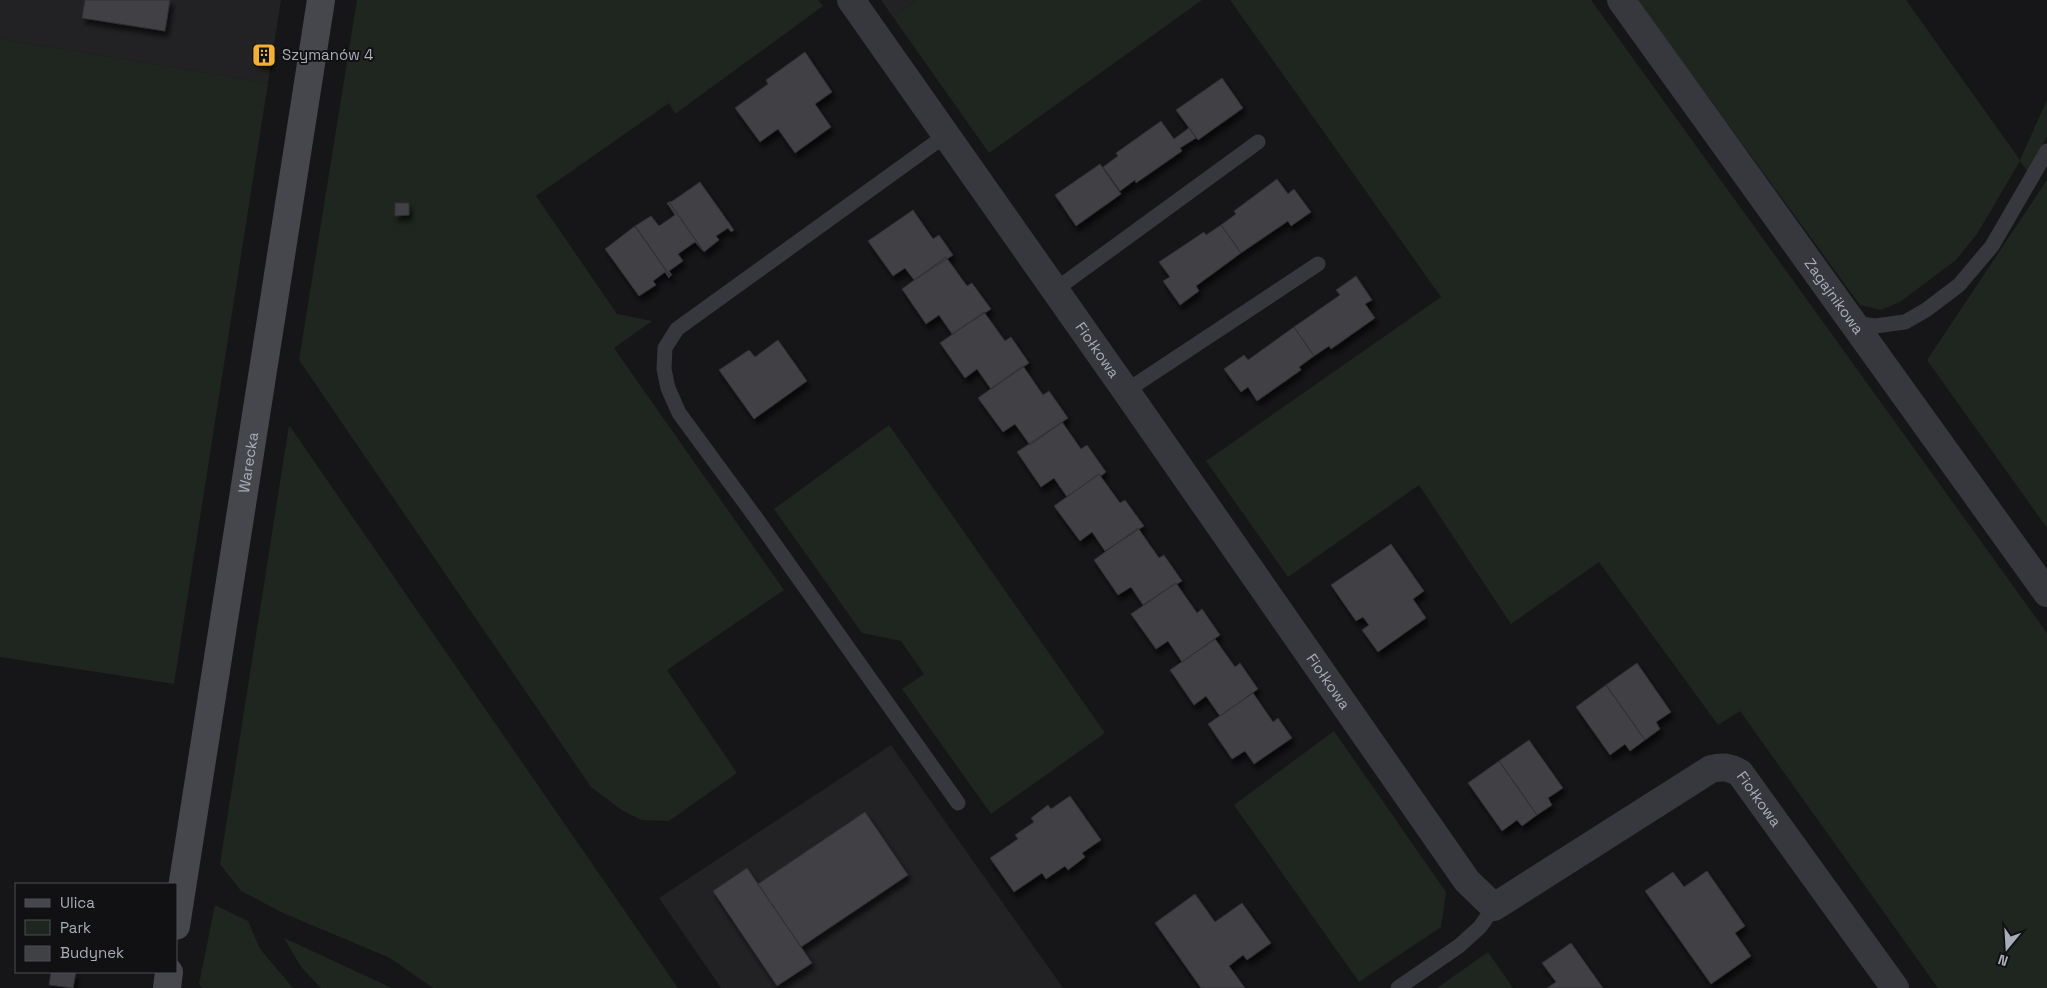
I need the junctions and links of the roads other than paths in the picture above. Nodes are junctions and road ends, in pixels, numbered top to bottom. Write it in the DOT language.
graph roads {
  1 [pos="321,0"];
  2 [pos="851,0"];
  3 [pos="1620,0"];
  4 [pos="946,135"];
  5 [pos="1258,142"];
  6 [pos="2047,151"];
  7 [pos="1318,264"];
  8 [pos="1055,290"];
  9 [pos="1854,323"];
  10 [pos="1126,391"];
  11 [pos="2047,594"];
  12 [pos="958,803"];
  13 [pos="1494,907"];
  14 [pos="178,913"];
  15 [pos="169,973"];
  16 [pos="167,988"];
  17 [pos="1398,988"];
  18 [pos="1895,988"];
  1 -- 14 [label="street, Warecka"];
  2 -- 4 [label="street, Fiołkowa"];
  3 -- 9 [label="street, Zagajnikowa"];
  4 -- 8 [label="street, Fiołkowa"];
  4 -- 12 [label="lane"];
  5 -- 8 [label="lane"];
  6 -- 9 [label="lane"];
  7 -- 10 [label="lane"];
  8 -- 10 [label="street, Fiołkowa"];
  9 -- 11 [label="street, Zagajnikowa"];
  10 -- 13 [label="street, Fiołkowa"];
  13 -- 17 [label="lane"];
  13 -- 18 [label="street, Fiołkowa"];
  15 -- 16 [label="street"];
}
